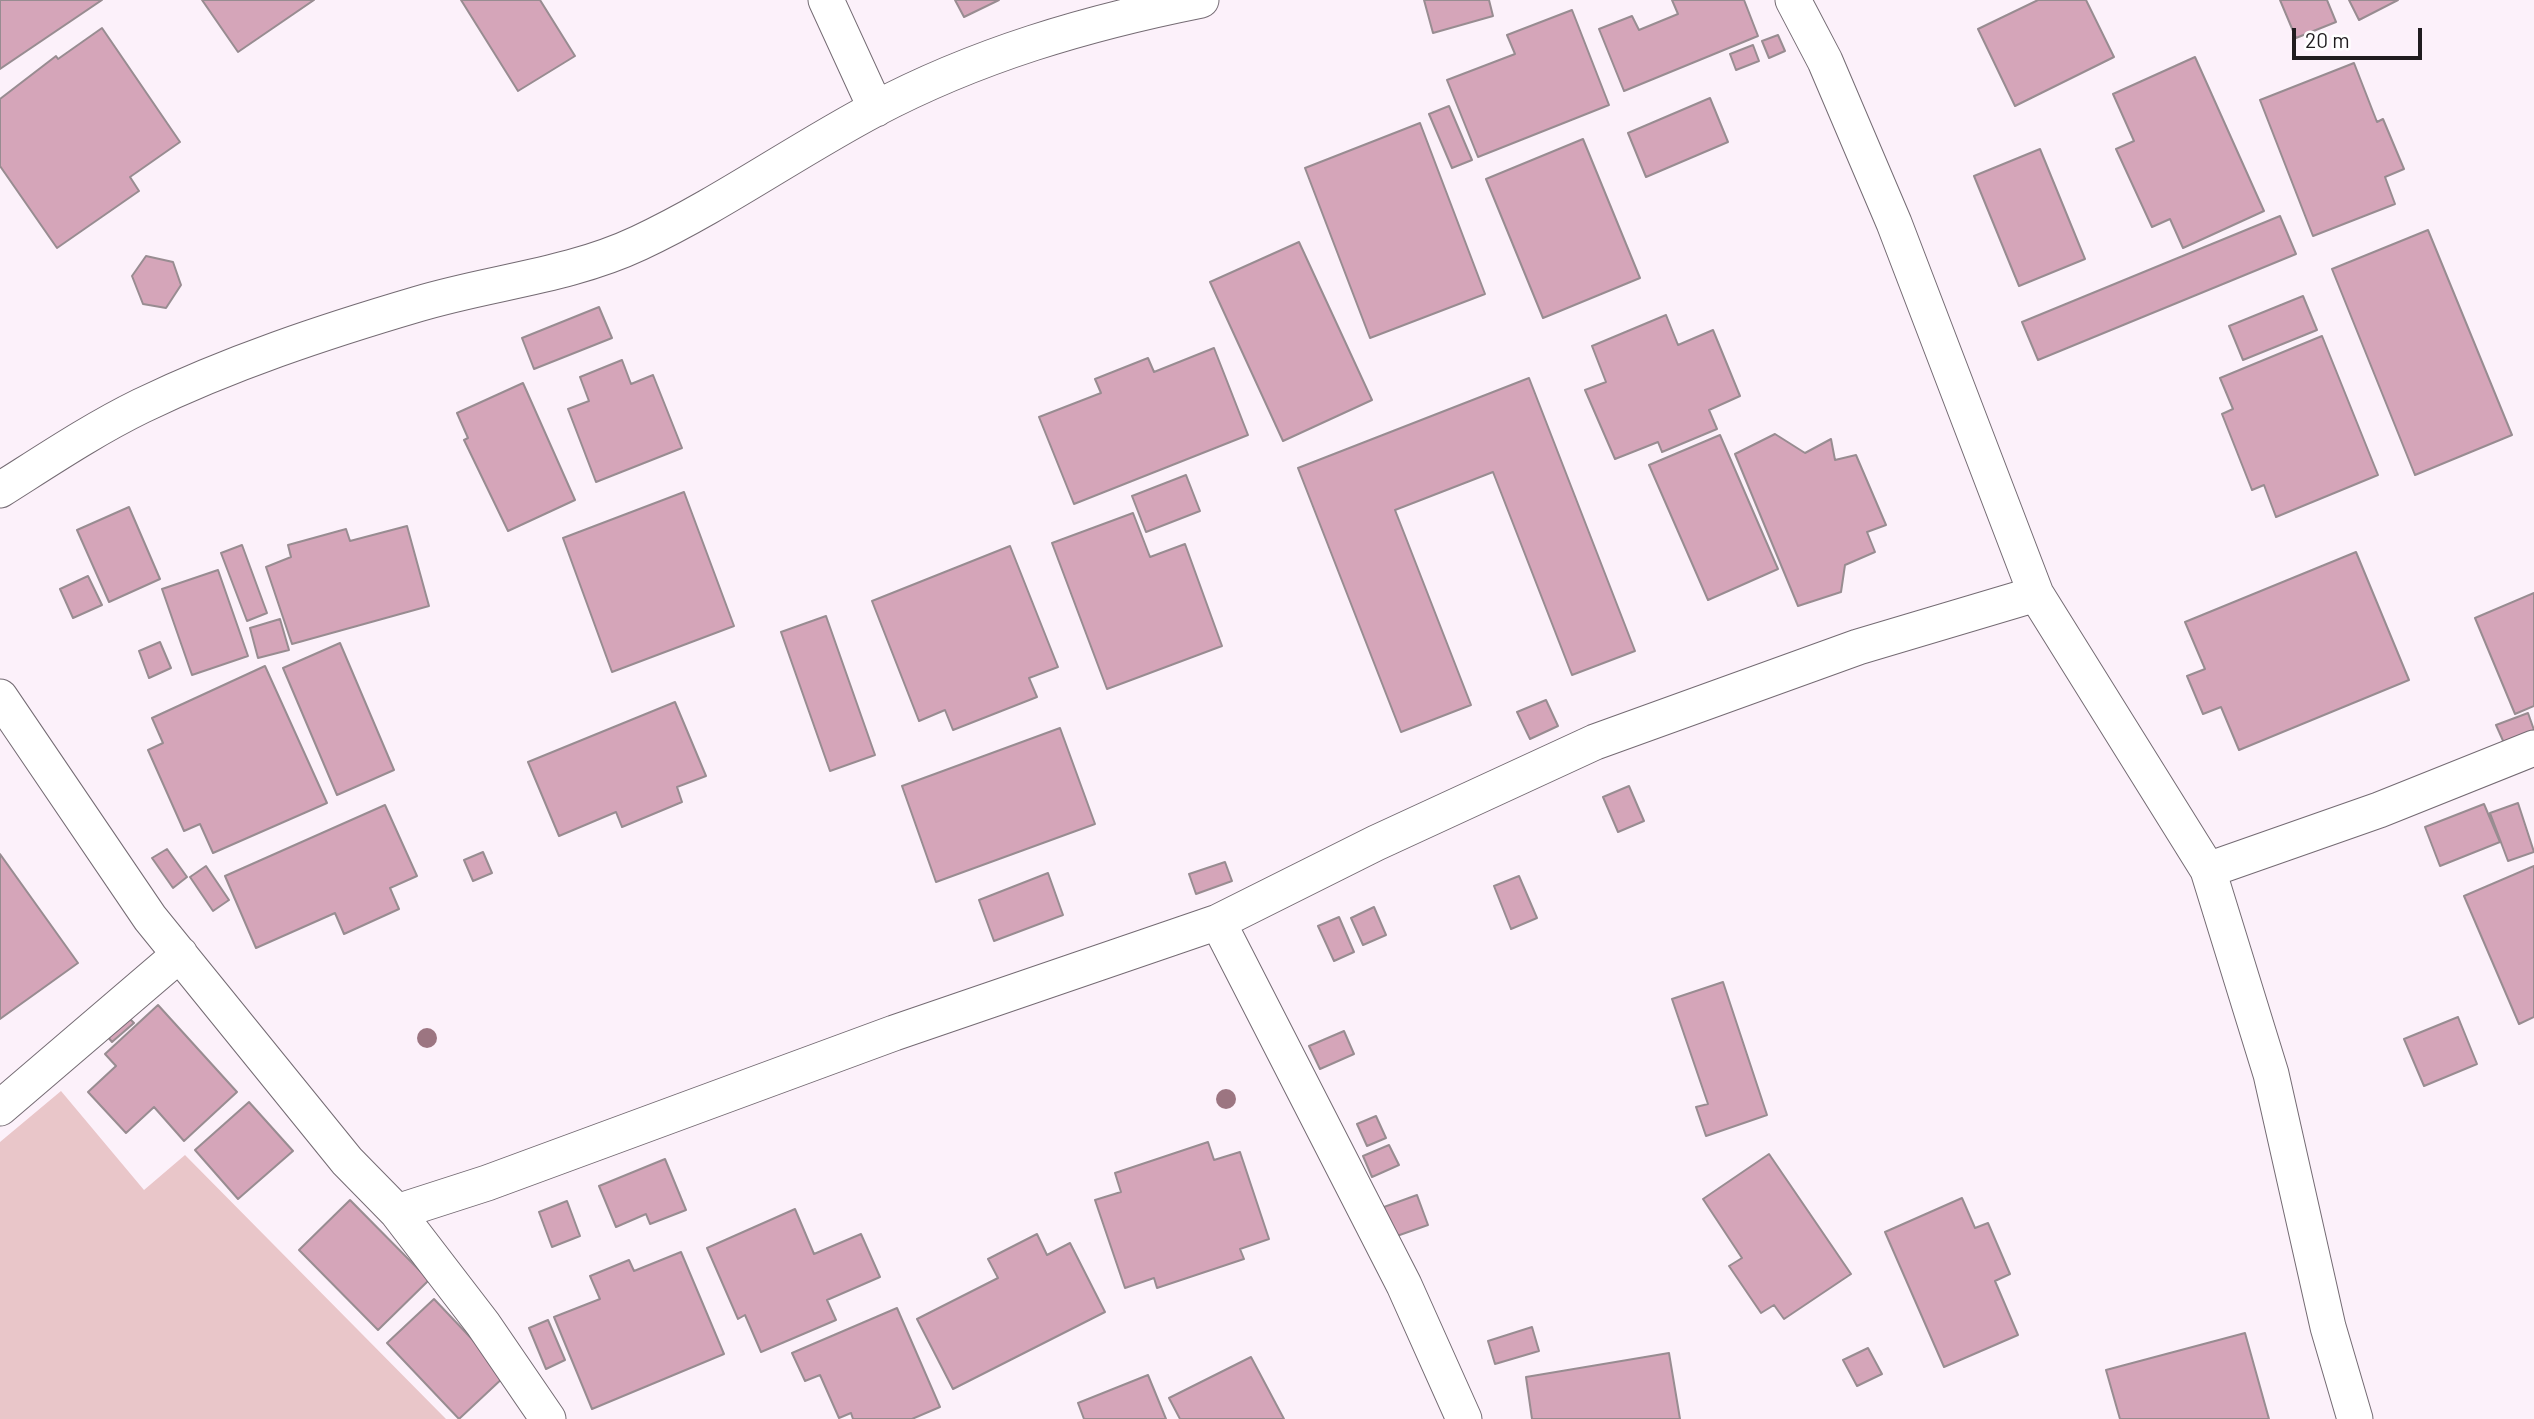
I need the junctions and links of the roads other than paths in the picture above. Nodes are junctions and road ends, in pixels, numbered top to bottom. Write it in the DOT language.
graph roads {
  1 [pos="826,0"];
  2 [pos="1201,0"];
  3 [pos="1793,0"];
  4 [pos="876,109"];
  5 [pos="0,490"];
  6 [pos="2036,594"];
  7 [pos="0,697"];
  8 [pos="2534,748"];
  9 [pos="2208,870"];
  10 [pos="1218,922"];
  11 [pos="180,954"];
  12 [pos="0,1108"];
  13 [pos="397,1212"];
  14 [pos="548,1419"];
  15 [pos="1464,1419"];
  16 [pos="2355,1419"];
  1 -- 4 [label="street"];
  2 -- 4 [label="street"];
  3 -- 6 [label="street"];
  4 -- 5 [label="street"];
  6 -- 9 [label="street"];
  6 -- 10 [label="street"];
  7 -- 11 [label="street"];
  8 -- 9 [label="street"];
  9 -- 16 [label="street"];
  10 -- 13 [label="street"];
  10 -- 15 [label="street"];
  11 -- 12 [label="street"];
  11 -- 13 [label="street"];
  13 -- 14 [label="street"];
}
